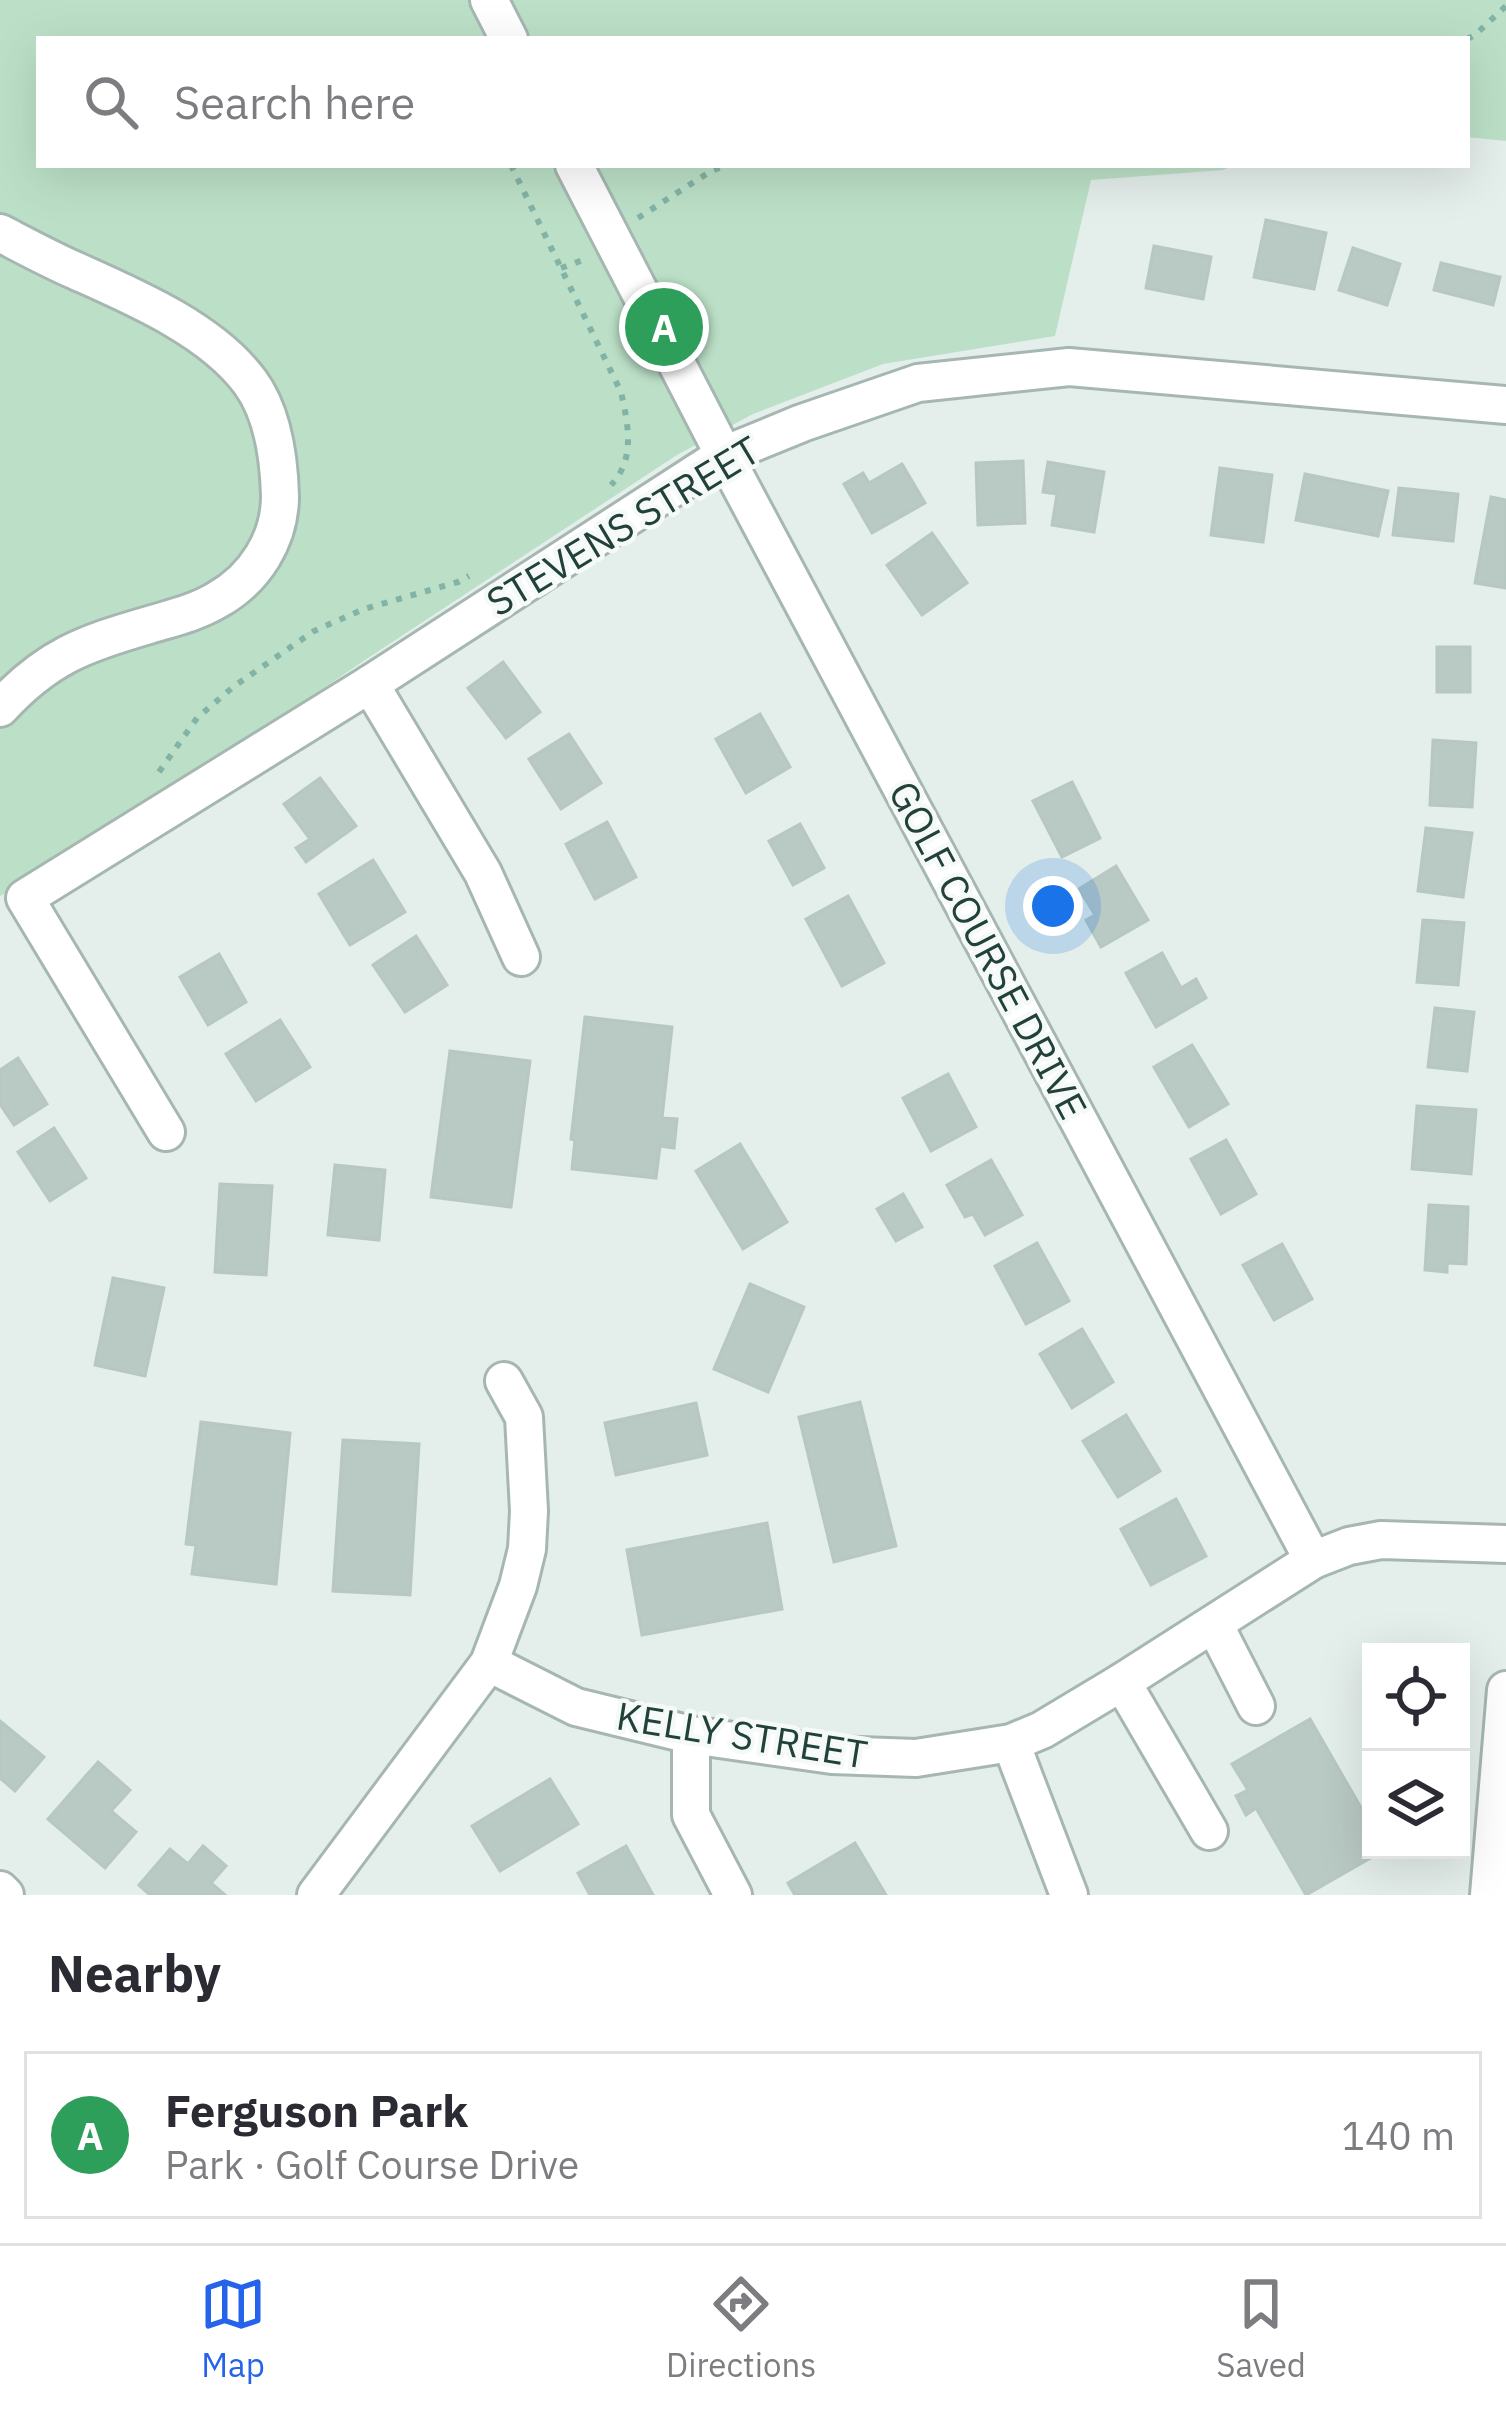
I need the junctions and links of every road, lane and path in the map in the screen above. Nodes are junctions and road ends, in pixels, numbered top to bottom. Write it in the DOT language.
graph roads {
  1 [pos="489,0"];
  2 [pos="1506,6"];
  3 [pos="507,36"];
  4 [pos="1470,38"];
  5 [pos="512,168"];
  6 [pos="576,168"];
  7 [pos="719,168"];
  8 [pos="0,233"];
  9 [pos="612,239"];
  10 [pos="561,268"];
  11 [pos="1506,405"];
  12 [pos="724,455"];
  13 [pos="603,493"];
  14 [pos="476,571"];
  15 [pos="370,684"];
  16 [pos="0,708"];
  17 [pos="156,775"];
  18 [pos="521,957"];
  19 [pos="166,1132"];
  20 [pos="504,1381"];
  21 [pos="1506,1544"];
  22 [pos="1313,1559"];
  23 [pos="1214,1624"];
  24 [pos="489,1663"];
  25 [pos="1122,1682"];
  26 [pos="1506,1690"];
  27 [pos="1256,1706"];
  28 [pos="691,1735"];
  29 [pos="1011,1743"];
  30 [pos="1503,1748"];
  31 [pos="1209,1831"];
  32 [pos="316,1895"];
  33 [pos="733,1895"];
  34 [pos="1069,1895"];
  35 [pos="1489,1895"];
  1 -- 3 [label="street"];
  2 -- 4 [label="path"];
  5 -- 10 [label="path"];
  6 -- 9 [label="street, GOLF COURSE DRIVE"];
  7 -- 9 [label="path"];
  8 -- 16 [label="street"];
  9 -- 10 [label="path"];
  9 -- 12 [label="street, GOLF COURSE DRIVE"];
  10 -- 13 [label="path"];
  11 -- 12 [label="street, STEVENS STREET"];
  12 -- 15 [label="street, STEVENS STREET"];
  12 -- 22 [label="street, GOLF COURSE DRIVE"];
  14 -- 17 [label="path"];
  15 -- 18 [label="street"];
  15 -- 19 [label="street, STEVENS STREET"];
  20 -- 24 [label="street"];
  21 -- 22 [label="street"];
  22 -- 23 [label="street, KELLY STREET"];
  23 -- 25 [label="street, KELLY STREET"];
  23 -- 27 [label="street"];
  24 -- 28 [label="street, KELLY STREET"];
  24 -- 32 [label="street"];
  25 -- 29 [label="street, KELLY STREET"];
  25 -- 31 [label="street"];
  26 -- 30 [label="street"];
  28 -- 29 [label="street, KELLY STREET"];
  28 -- 33 [label="street"];
  29 -- 34 [label="street"];
  30 -- 35 [label="street"];
}
